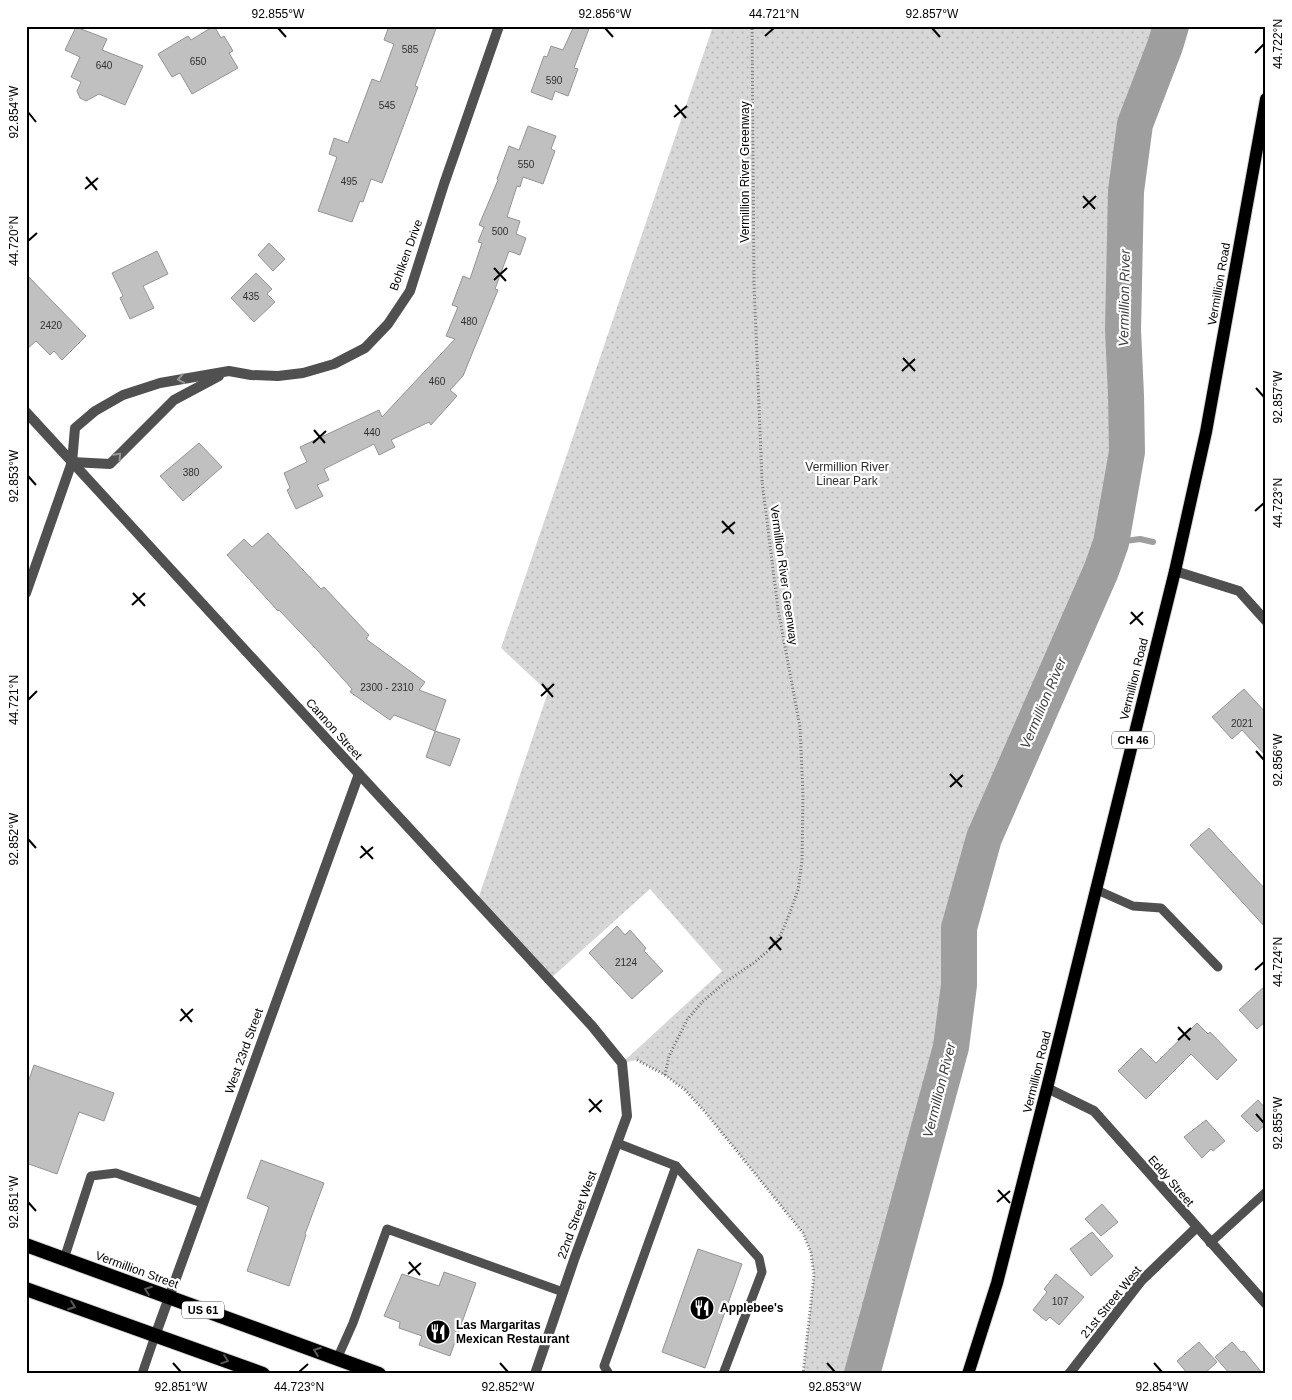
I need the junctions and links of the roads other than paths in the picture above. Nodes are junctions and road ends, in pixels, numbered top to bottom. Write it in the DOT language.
graph roads {
  1 [pos="499,26"];
  2 [pos="1266,100"];
  3 [pos="228,371"];
  4 [pos="26,412"];
  5 [pos="72,462"];
  6 [pos="1175,571"];
  7 [pos="26,593"];
  8 [pos="1266,621"];
  9 [pos="359,774"];
  10 [pos="1096,890"];
  11 [pos="1218,968"];
  12 [pos="622,1063"];
  13 [pos="1047,1088"];
  14 [pos="617,1143"];
  15 [pos="676,1166"];
  16 [pos="1266,1192"];
  17 [pos="202,1203"];
  18 [pos="1196,1228"];
  19 [pos="1210,1243"];
  20 [pos="26,1245"];
  21 [pos="64,1259"];
  22 [pos="26,1289"];
  23 [pos="563,1292"];
  24 [pos="168,1297"];
  25 [pos="1266,1304"];
  26 [pos="155,1336"];
  27 [pos="337,1358"];
  28 [pos="257,1373"];
  29 [pos="142,1374"];
  30 [pos="379,1374"];
  31 [pos="535,1374"];
  32 [pos="609,1374"];
  33 [pos="723,1374"];
  34 [pos="968,1374"];
  35 [pos="1069,1374"];
  1 -- 3 [label="street, Bohlken Drive"];
  2 -- 6 [label="main road, Vermillion Road / CH 46"];
  5 -- 3 [label="street, one-way"];
  3 -- 5 [label="street, Bohlken Drive, one-way"];
  4 -- 5 [label="street, Cannon Street"];
  5 -- 7 [label="street, Bohlken Drive"];
  5 -- 9 [label="street, Cannon Street"];
  6 -- 8 [label="street"];
  6 -- 10 [label="main road, Vermillion Road / CH 46"];
  9 -- 12 [label="street, Cannon Street"];
  9 -- 17 [label="street, West 23rd Street"];
  10 -- 11 [label="lane"];
  10 -- 13 [label="main road, Vermillion Road / CH 46"];
  12 -- 14 [label="street, 22nd Street West"];
  13 -- 18 [label="street, Eddy Street"];
  13 -- 34 [label="main road, Vermillion Road / CH 46"];
  14 -- 15 [label="lane"];
  14 -- 23 [label="street, 22nd Street West"];
  15 -- 32 [label="lane"];
  15 -- 33 [label="lane"];
  16 -- 19 [label="lane"];
  17 -- 21 [label="lane"];
  17 -- 24 [label="street, West 23rd Street"];
  18 -- 19 [label="street, Eddy Street"];
  18 -- 35 [label="street, 21st Street West"];
  19 -- 25 [label="street, Eddy Street"];
  20 -- 21 [label="highway, Vermillion Street / US 61"];
  24 -- 21 [label="highway, Vermillion Street / US 61, one-way"];
  22 -- 26 [label="highway, one-way"];
  23 -- 27 [label="lane"];
  23 -- 31 [label="street, 22nd Street West"];
  24 -- 26 [label="street, West 23rd Street"];
  27 -- 24 [label="highway, Vermillion Street / US 61, one-way"];
  26 -- 28 [label="highway, one-way"];
  26 -- 29 [label="lane"];
  27 -- 30 [label="highway, Vermillion Street / US 61"];
}
